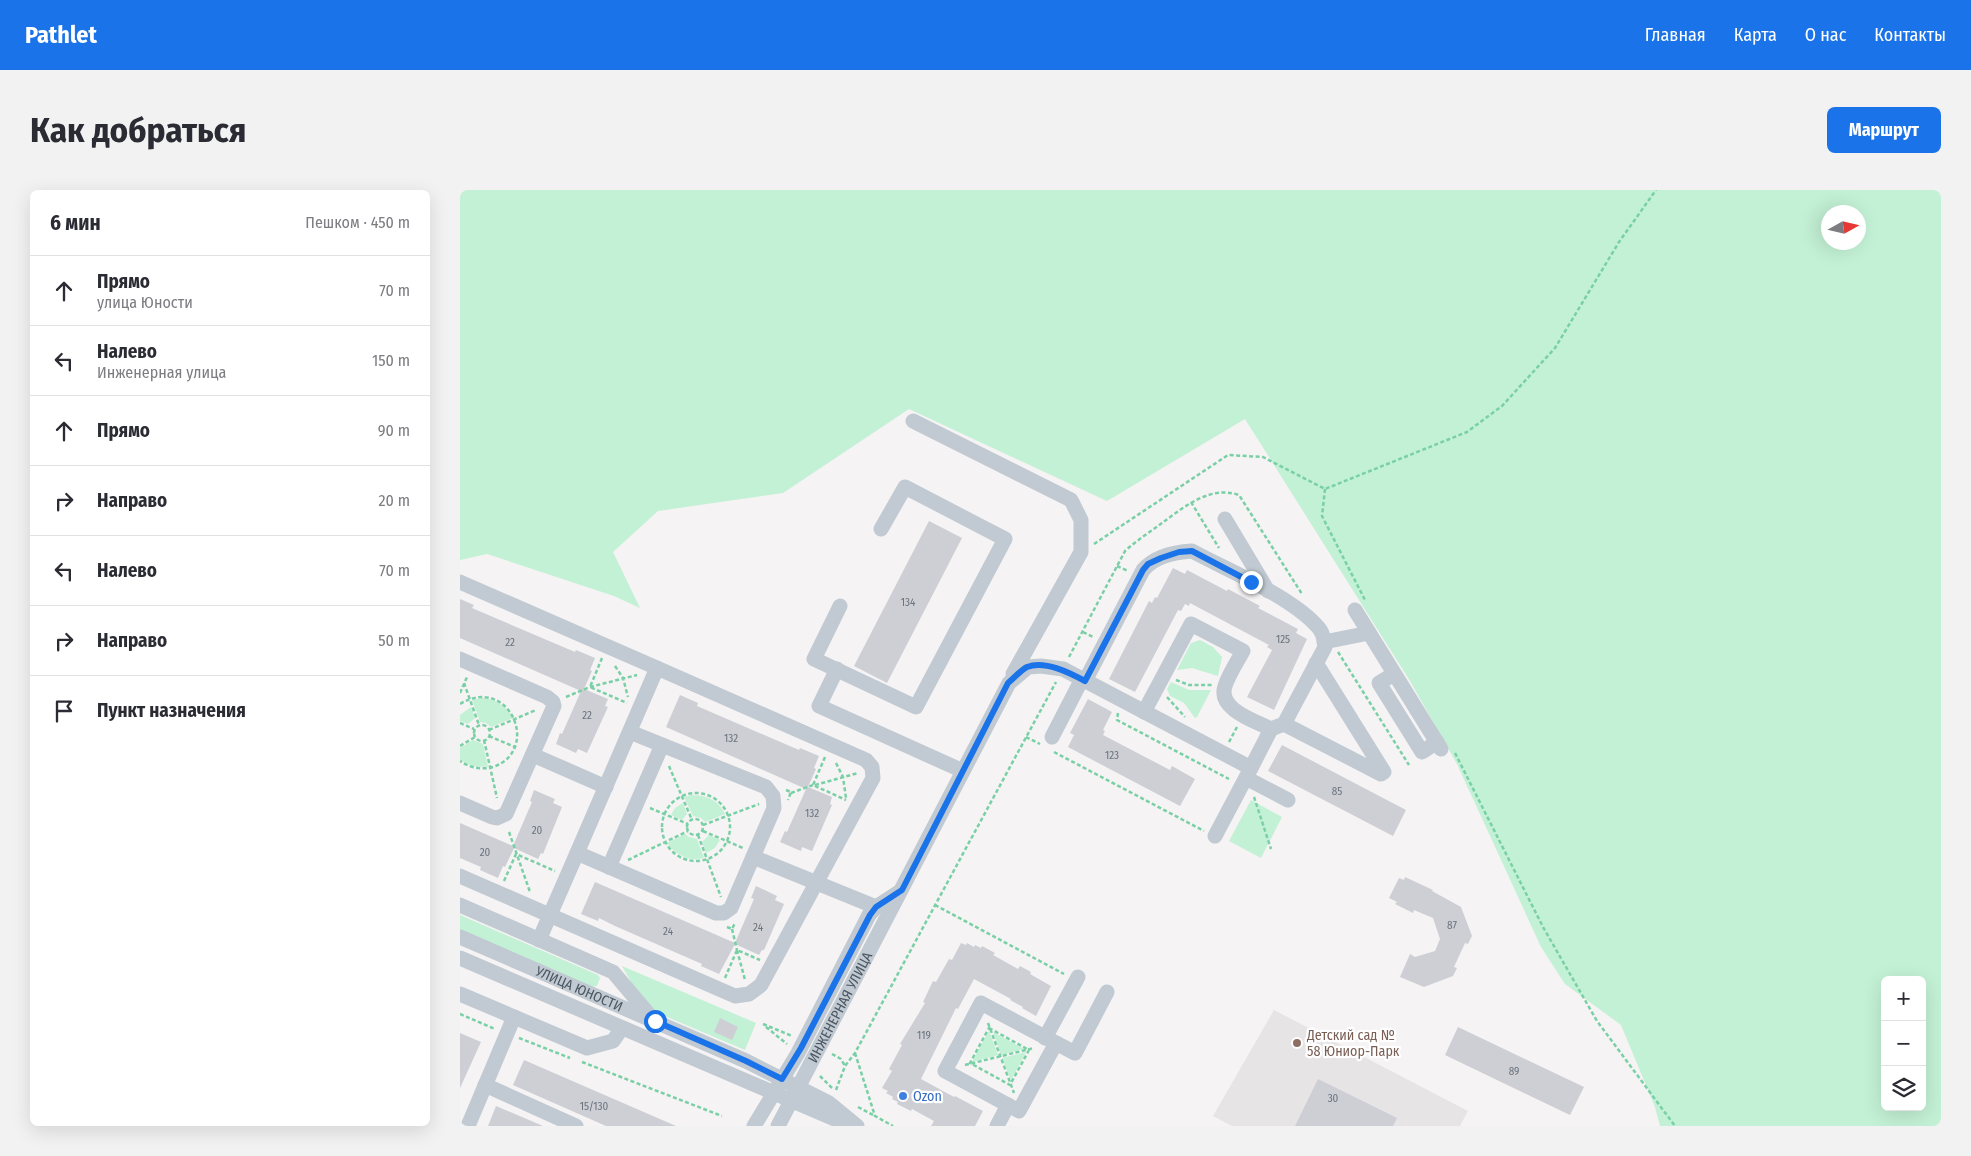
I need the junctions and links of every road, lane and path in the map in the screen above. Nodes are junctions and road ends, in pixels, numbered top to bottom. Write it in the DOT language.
graph roads {
  1 [pos="1656,190"];
  2 [pos="913,421"];
  3 [pos="1325,489"];
  4 [pos="1191,502"];
  5 [pos="1225,519"];
  6 [pos="881,529"];
  7 [pos="1220,550"];
  8 [pos="1081,552"];
  9 [pos="460,582"];
  10 [pos="1268,591"];
  11 [pos="840,606"];
  12 [pos="1362,609"];
  13 [pos="1369,633"];
  14 [pos="1324,642"];
  15 [pos="608,658"];
  16 [pos="612,661"];
  17 [pos="461,662"];
  18 [pos="1316,663"];
  19 [pos="657,668"];
  20 [pos="837,669"];
  21 [pos="1063,669"];
  22 [pos="1165,673"];
  23 [pos="638,674"];
  24 [pos="623,678"];
  25 [pos="1084,680"];
  26 [pos="464,683"];
  27 [pos="1008,683"];
  28 [pos="1215,684"];
  29 [pos="590,687"];
  30 [pos="561,698"];
  31 [pos="470,699"];
  32 [pos="460,704"];
  33 [pos="1144,712"];
  34 [pos="1243,715"];
  35 [pos="514,719"];
  36 [pos="1117,720"];
  37 [pos="460,723"];
  38 [pos="479,725"];
  39 [pos="1278,727"];
  40 [pos="474,730"];
  41 [pos="488,730"];
  42 [pos="630,732"];
  43 [pos="475,736"];
  44 [pos="489,736"];
  45 [pos="1026,737"];
  46 [pos="484,740"];
  47 [pos="1049,744"];
  48 [pos="460,746"];
  49 [pos="662,746"];
  50 [pos="1443,746"];
  51 [pos="514,747"];
  52 [pos="827,752"];
  53 [pos="1223,754"];
  54 [pos="534,755"];
  55 [pos="834,759"];
  56 [pos="460,761"];
  57 [pos="490,767"];
  58 [pos="873,768"];
  59 [pos="963,771"];
  60 [pos="843,777"];
  61 [pos="1247,778"];
  62 [pos="813,785"];
  63 [pos="606,787"];
  64 [pos="682,796"];
  65 [pos="496,797"];
  66 [pos="774,799"];
  67 [pos="846,800"];
  68 [pos="1288,800"];
  69 [pos="852,802"];
  70 [pos="460,803"];
  71 [pos="728,816"];
  72 [pos="692,820"];
  73 [pos="703,825"];
  74 [pos="506,831"];
  75 [pos="688,831"];
  76 [pos="703,831"];
  77 [pos="698,835"];
  78 [pos="1215,836"];
  79 [pos="727,841"];
  80 [pos="665,842"];
  81 [pos="1271,849"];
  82 [pos="577,852"];
  83 [pos="516,854"];
  84 [pos="754,855"];
  85 [pos="707,860"];
  86 [pos="610,867"];
  87 [pos="559,873"];
  88 [pos="460,876"];
  89 [pos="817,882"];
  90 [pos="502,887"];
  91 [pos="902,890"];
  92 [pos="533,901"];
  93 [pos="460,905"];
  94 [pos="876,907"];
  95 [pos="726,912"];
  96 [pos="550,915"];
  97 [pos="460,937"];
  98 [pos="539,940"];
  99 [pos="737,950"];
  100 [pos="460,958"];
  101 [pos="766,962"];
  102 [pos="1078,977"];
  103 [pos="723,984"];
  104 [pos="1107,992"];
  105 [pos="460,994"];
  106 [pos="742,996"];
  107 [pos="980,1004"];
  108 [pos="460,1014"];
  109 [pos="514,1018"];
  110 [pos="655,1021"];
  111 [pos="763,1024"];
  112 [pos="622,1028"];
  113 [pos="990,1029"];
  114 [pos="508,1034"];
  115 [pos="1052,1041"];
  116 [pos="1028,1049"];
  117 [pos="785,1050"];
  118 [pos="855,1053"];
  119 [pos="1000,1056"];
  120 [pos="970,1064"];
  121 [pos="945,1070"];
  122 [pos="782,1079"];
  123 [pos="1011,1084"];
  124 [pos="485,1086"];
  125 [pos="774,1093"];
  126 [pos="795,1094"];
  127 [pos="832,1105"];
  128 [pos="1014,1107"];
  129 [pos="722,1116"];
  130 [pos="468,1126"];
  131 [pos="576,1126"];
  132 [pos="754,1126"];
  133 [pos="778,1126"];
  134 [pos="850,1126"];
  135 [pos="857,1126"];
  136 [pos="893,1126"];
  137 [pos="997,1126"];
  138 [pos="1675,1126"];
  1 -- 3 [label="path"];
  2 -- 8 [label="street"];
  3 -- 8 [label="path"];
  3 -- 12 [label="path"];
  4 -- 7 [label="path"];
  5 -- 10 [label="street"];
  6 -- 20 [label="street"];
  8 -- 27 [label="street, ИНЖЕНЕРНАЯ УЛИЦА"];
  9 -- 19 [label="street"];
  10 -- 14 [label="street"];
  10 -- 25 [label="street"];
  11 -- 20 [label="street"];
  12 -- 13 [label="street"];
  13 -- 14 [label="street"];
  13 -- 50 [label="street"];
  14 -- 18 [label="street"];
  15 -- 29 [label="path"];
  16 -- 24 [label="path"];
  17 -- 30 [label="street"];
  18 -- 39 [label="street"];
  18 -- 39 [label="street"];
  19 -- 42 [label="street"];
  19 -- 58 [label="street"];
  20 -- 59 [label="street"];
  21 -- 25 [label="street"];
  21 -- 27 [label="street"];
  21 -- 45 [label="path"];
  22 -- 28 [label="path"];
  22 -- 33 [label="street"];
  22 -- 34 [label="street"];
  23 -- 24 [label="path"];
  24 -- 29 [label="path"];
  24 -- 29 [label="path"];
  25 -- 33 [label="street"];
  25 -- 47 [label="street"];
  26 -- 31 [label="path"];
  27 -- 59 [label="street, ИНЖЕНЕРНАЯ УЛИЦА"];
  29 -- 30 [label="path"];
  30 -- 35 [label="path"];
  30 -- 54 [label="street"];
  31 -- 32 [label="path"];
  31 -- 35 [label="path"];
  31 -- 38 [label="path"];
  33 -- 53 [label="street"];
  34 -- 39 [label="street"];
  34 -- 53 [label="path"];
  35 -- 41 [label="path"];
  35 -- 51 [label="path"];
  36 -- 61 [label="path"];
  37 -- 40 [label="path"];
  38 -- 40 [label="path"];
  38 -- 41 [label="path"];
  39 -- 61 [label="street"];
  40 -- 43 [label="path"];
  41 -- 44 [label="path"];
  42 -- 49 [label="street"];
  42 -- 63 [label="street"];
  43 -- 46 [label="path"];
  43 -- 48 [label="path"];
  44 -- 46 [label="path"];
  44 -- 51 [label="path"];
  45 -- 47 [label="path"];
  45 -- 118 [label="path"];
  46 -- 57 [label="path"];
  47 -- 78 [label="path"];
  49 -- 64 [label="path"];
  49 -- 66 [label="street"];
  49 -- 86 [label="street"];
  50 -- 138 [label="path"];
  51 -- 54 [label="path"];
  51 -- 57 [label="path"];
  52 -- 62 [label="path"];
  53 -- 61 [label="street"];
  54 -- 63 [label="street"];
  54 -- 70 [label="street"];
  55 -- 60 [label="path"];
  56 -- 57 [label="path"];
  57 -- 65 [label="path"];
  58 -- 60 [label="path"];
  58 -- 89 [label="street"];
  59 -- 91 [label="street, ИНЖЕНЕРНАЯ УЛИЦА"];
  60 -- 62 [label="path"];
  60 -- 67 [label="path"];
  61 -- 68 [label="street"];
  61 -- 78 [label="street"];
  61 -- 81 [label="path"];
  62 -- 66 [label="path"];
  62 -- 67 [label="path"];
  63 -- 82 [label="street"];
  64 -- 71 [label="path"];
  64 -- 72 [label="path"];
  64 -- 80 [label="path"];
  66 -- 71 [label="path"];
  66 -- 84 [label="street"];
  67 -- 69 [label="path"];
  71 -- 73 [label="path"];
  71 -- 79 [label="path"];
  72 -- 73 [label="path"];
  72 -- 75 [label="path"];
  73 -- 76 [label="path"];
  74 -- 83 [label="path"];
  75 -- 77 [label="path"];
  75 -- 80 [label="path"];
  76 -- 77 [label="path"];
  76 -- 79 [label="path"];
  77 -- 85 [label="path"];
  79 -- 84 [label="path"];
  79 -- 85 [label="path"];
  80 -- 85 [label="path"];
  80 -- 86 [label="path"];
  82 -- 86 [label="street"];
  82 -- 96 [label="street"];
  83 -- 87 [label="path"];
  83 -- 90 [label="path"];
  83 -- 92 [label="path"];
  84 -- 89 [label="street"];
  84 -- 95 [label="street"];
  85 -- 95 [label="path"];
  86 -- 95 [label="street"];
  88 -- 96 [label="street"];
  89 -- 94 [label="street"];
  89 -- 106 [label="street"];
  91 -- 94 [label="street, ИНЖЕНЕРНАЯ УЛИЦА"];
  91 -- 126 [label="street, ИНЖЕНЕРНАЯ УЛИЦА"];
  93 -- 98 [label="street"];
  94 -- 122 [label="street, ИНЖЕНЕРНАЯ УЛИЦА"];
  95 -- 99 [label="path"];
  96 -- 98 [label="street"];
  96 -- 106 [label="street"];
  97 -- 110 [label="street, УЛИЦА ЮНОСТИ"];
  98 -- 110 [label="street"];
  99 -- 101 [label="path"];
  99 -- 103 [label="path"];
  99 -- 106 [label="path"];
  100 -- 112 [label="street, УЛИЦА ЮНОСТИ"];
  102 -- 115 [label="street"];
  104 -- 115 [label="street"];
  105 -- 109 [label="street"];
  107 -- 113 [label="path"];
  107 -- 115 [label="street"];
  107 -- 121 [label="street"];
  108 -- 114 [label="path"];
  109 -- 112 [label="street"];
  109 -- 114 [label="street"];
  110 -- 122 [label="street, УЛИЦА ЮНОСТИ"];
  111 -- 117 [label="path"];
  112 -- 125 [label="street, УЛИЦА ЮНОСТИ"];
  113 -- 116 [label="path"];
  113 -- 119 [label="path"];
  113 -- 120 [label="path"];
  114 -- 124 [label="street"];
  114 -- 129 [label="path"];
  115 -- 116 [label="path"];
  115 -- 128 [label="street"];
  116 -- 119 [label="path"];
  116 -- 123 [label="path"];
  118 -- 127 [label="path"];
  118 -- 136 [label="path"];
  119 -- 120 [label="path"];
  119 -- 123 [label="path"];
  120 -- 121 [label="path"];
  120 -- 123 [label="path"];
  121 -- 128 [label="street"];
  122 -- 125 [label="street, ИНЖЕНЕРНАЯ УЛИЦА"];
  122 -- 126 [label="street, УЛИЦА ЮНОСТИ"];
  123 -- 128 [label="path"];
  124 -- 130 [label="street"];
  124 -- 131 [label="street"];
  125 -- 126 [label="street, УЛИЦА ЮНОСТИ"];
  125 -- 132 [label="street, ИНЖЕНЕРНАЯ УЛИЦА"];
  126 -- 127 [label="street, УЛИЦА ЮНОСТИ"];
  126 -- 133 [label="street, ИНЖЕНЕРНАЯ УЛИЦА"];
  126 -- 134 [label="street, УЛИЦА ЮНОСТИ"];
  127 -- 135 [label="street, УЛИЦА ЮНОСТИ"];
  128 -- 137 [label="street"];
}
